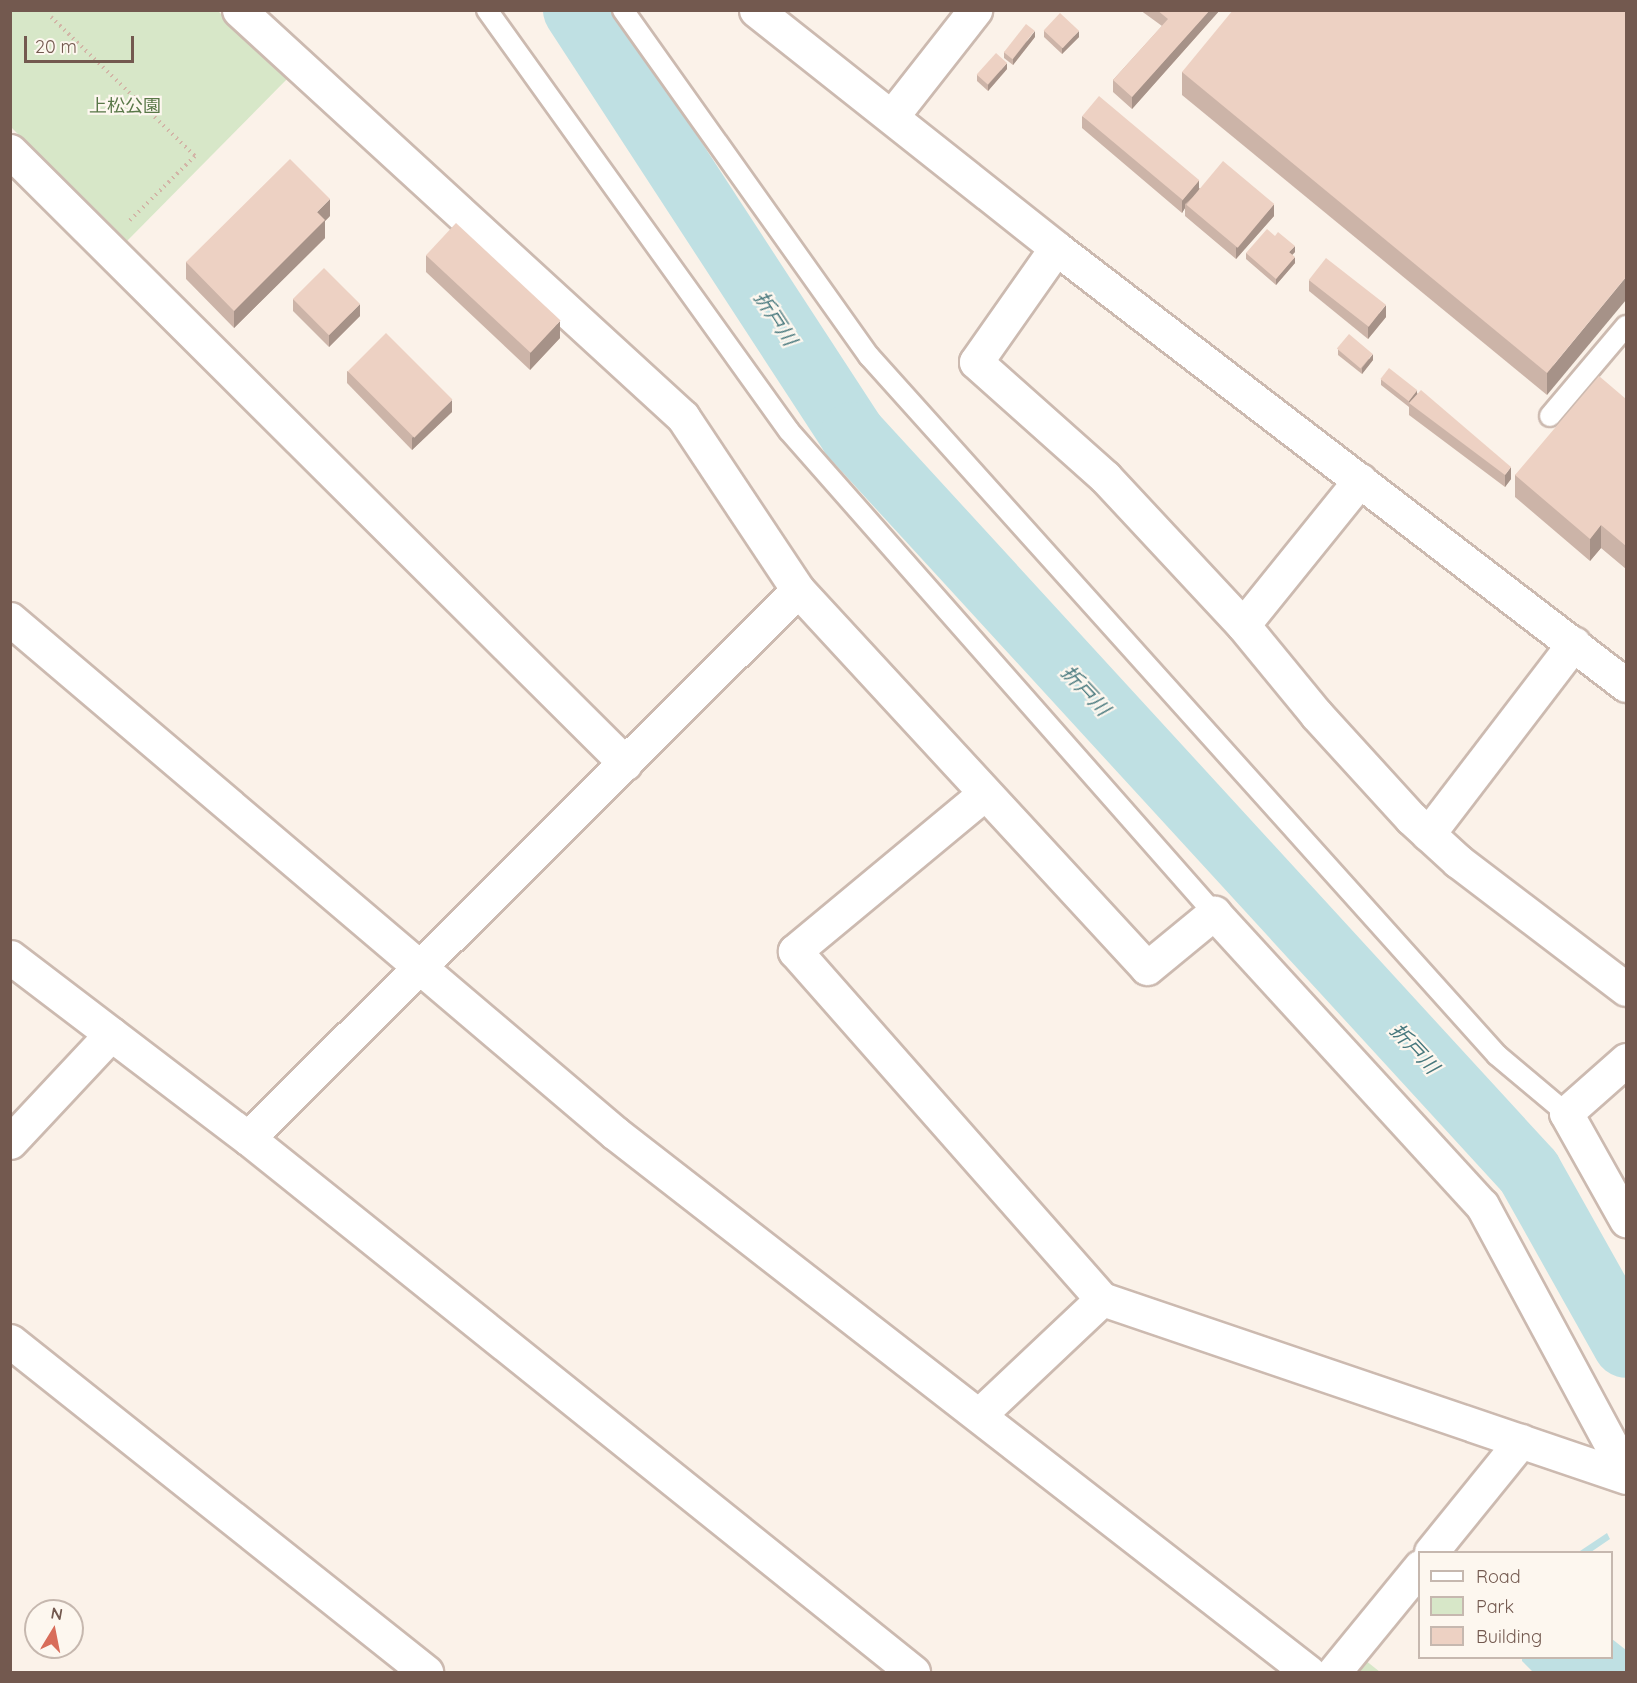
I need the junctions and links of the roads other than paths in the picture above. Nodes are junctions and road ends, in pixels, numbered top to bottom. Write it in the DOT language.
graph roads {
  1 [pos="239,10"];
  2 [pos="487,10"];
  3 [pos="623,10"];
  4 [pos="756,10"];
  5 [pos="975,10"];
  6 [pos="892,116"];
  7 [pos="10,151"];
  8 [pos="1056,248"];
  9 [pos="1626,326"];
  10 [pos="1550,416"];
  11 [pos="1360,480"];
  12 [pos="798,590"];
  13 [pos="10,619"];
  14 [pos="1243,625"];
  15 [pos="1574,643"];
  16 [pos="1626,685"];
  17 [pos="625,763"];
  18 [pos="984,794"];
  19 [pos="1428,834"];
  20 [pos="1214,913"];
  21 [pos="10,957"];
  22 [pos="418,967"];
  23 [pos="1626,988"];
  24 [pos="111,1034"];
  25 [pos="1626,1060"];
  26 [pos="1566,1113"];
  27 [pos="248,1138"];
  28 [pos="10,1142"];
  29 [pos="1626,1220"];
  30 [pos="1102,1299"];
  31 [pos="10,1341"];
  32 [pos="979,1415"];
  33 [pos="1521,1441"];
  34 [pos="1626,1472"];
  35 [pos="1626,1477"];
  36 [pos="1432,1551"];
  37 [pos="1418,1568"];
  38 [pos="426,1672"];
  39 [pos="913,1672"];
  40 [pos="1308,1672"];
  41 [pos="1334,1672"];
  1 -- 12 [label="street"];
  2 -- 20 [label="lane"];
  3 -- 26 [label="lane"];
  4 -- 6 [label="street"];
  5 -- 6 [label="street"];
  6 -- 8 [label="street"];
  7 -- 17 [label="street"];
  8 -- 11 [label="street"];
  8 -- 14 [label="street"];
  9 -- 10 [label="lane"];
  11 -- 14 [label="street"];
  11 -- 15 [label="street"];
  12 -- 17 [label="street"];
  12 -- 18 [label="street"];
  13 -- 22 [label="street"];
  14 -- 19 [label="street"];
  15 -- 16 [label="street"];
  15 -- 19 [label="street"];
  17 -- 22 [label="street"];
  18 -- 20 [label="street"];
  18 -- 30 [label="street"];
  19 -- 23 [label="street"];
  20 -- 34 [label="street"];
  21 -- 24 [label="street"];
  22 -- 27 [label="street"];
  22 -- 32 [label="street"];
  24 -- 27 [label="street"];
  24 -- 28 [label="street"];
  25 -- 26 [label="street"];
  26 -- 29 [label="street"];
  27 -- 39 [label="street"];
  30 -- 32 [label="street"];
  30 -- 33 [label="street"];
  31 -- 38 [label="street"];
  32 -- 40 [label="street"];
  33 -- 35 [label="street"];
  33 -- 36 [label="street"];
  37 -- 41 [label="street"];
}
